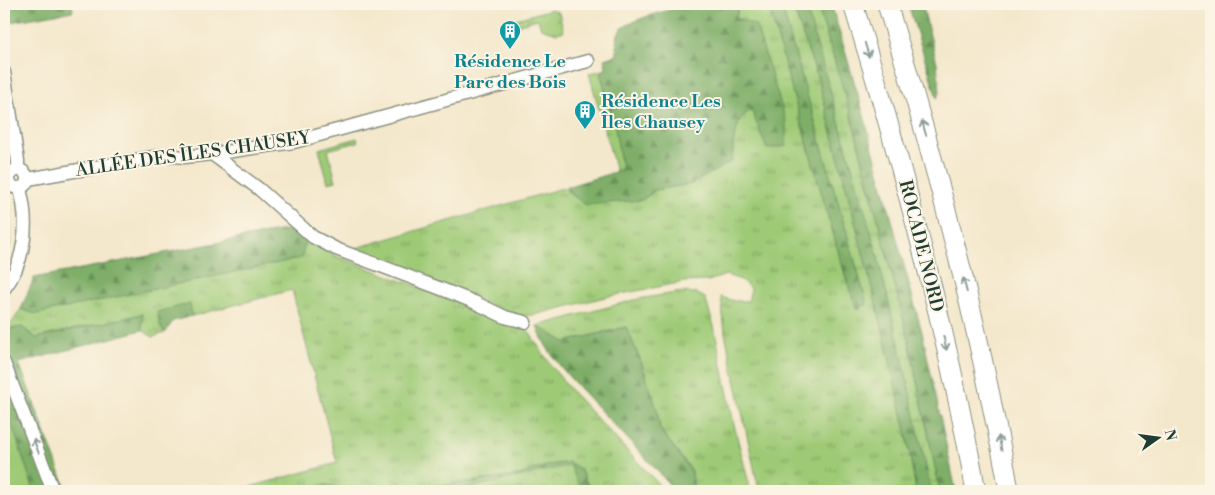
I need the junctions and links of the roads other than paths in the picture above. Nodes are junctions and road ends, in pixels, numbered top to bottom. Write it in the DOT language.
graph roads {
  1 [pos="853,4"];
  2 [pos="887,4"];
  3 [pos="588,61"];
  4 [pos="4,72"];
  5 [pos="212,154"];
  6 [pos="22,179"];
  7 [pos="4,289"];
  8 [pos="525,322"];
  9 [pos="4,363"];
  10 [pos="53,491"];
  11 [pos="976,491"];
  12 [pos="1010,491"];
  1 -- 11 [label="highway, ROCADE NORD, one-way"];
  12 -- 2 [label="highway, ROCADE NORD, one-way"];
  3 -- 5 [label="street, ALLÉE DES ÎLES CHAUSEY"];
  4 -- 6 [label="street"];
  5 -- 6 [label="street, ALLÉE DES ÎLES CHAUSEY"];
  5 -- 8 [label="street"];
  6 -- 7 [label="street"];
  10 -- 9 [label="street, one-way"];
}
